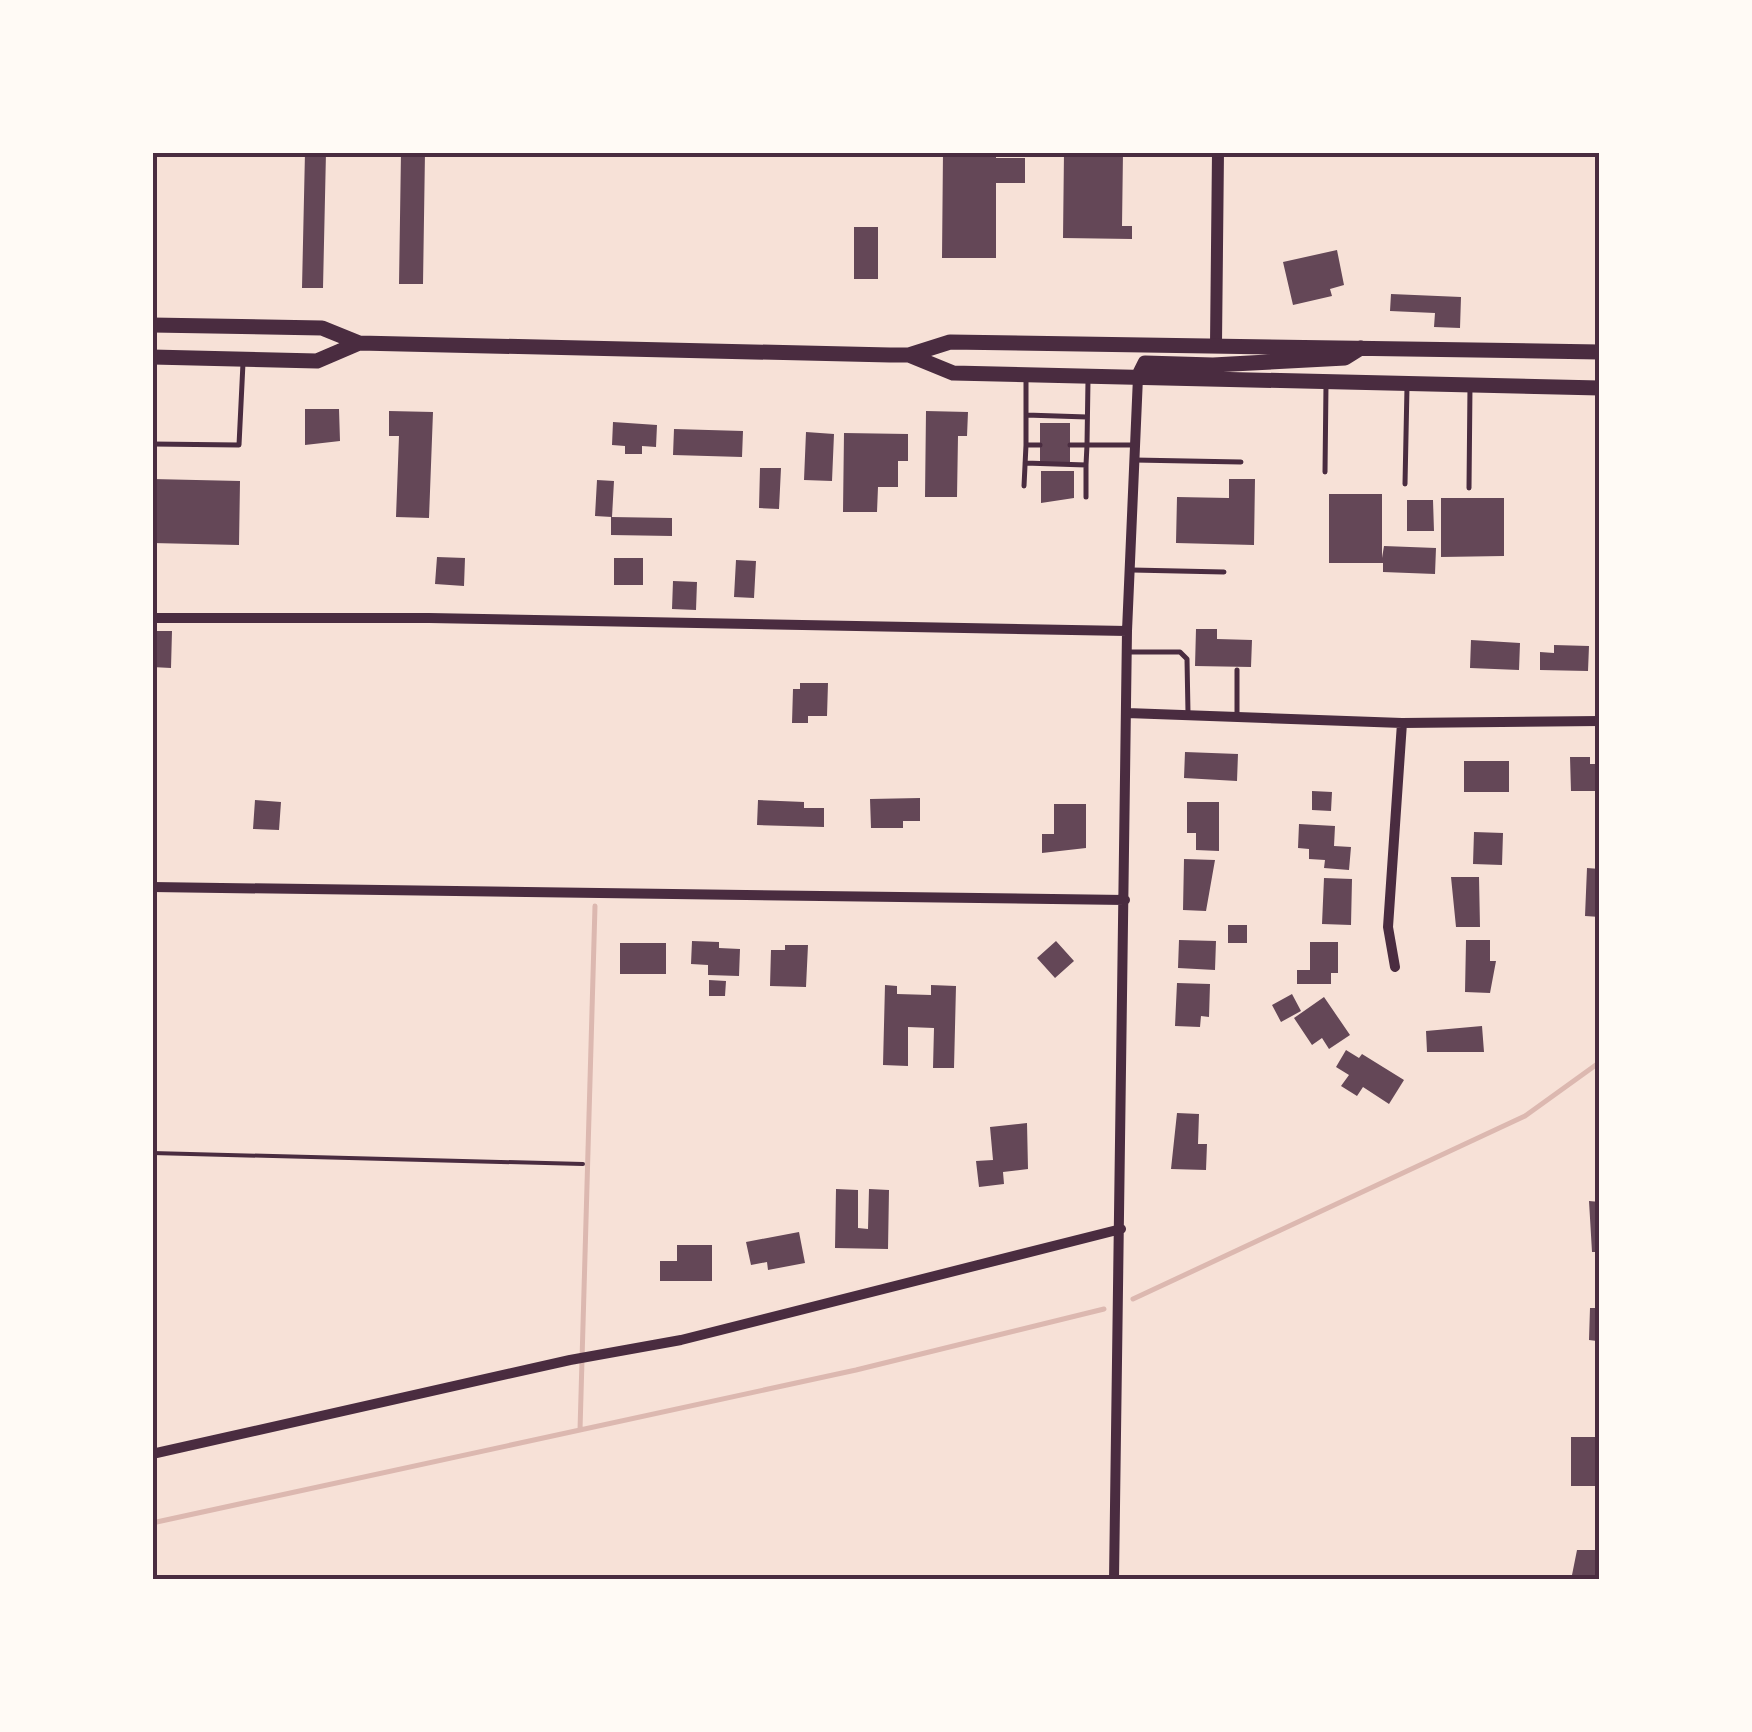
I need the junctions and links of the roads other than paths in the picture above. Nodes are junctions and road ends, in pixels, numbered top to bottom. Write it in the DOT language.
graph roads {
  1 [pos="1218,152"];
  2 [pos="152,326"];
  3 [pos="359,343"];
  4 [pos="1216,344"];
  5 [pos="1364,346"];
  6 [pos="1600,352"];
  7 [pos="909,355"];
  8 [pos="152,357"];
  9 [pos="243,360"];
  10 [pos="1026,375"];
  11 [pos="1088,376"];
  12 [pos="1138,377"];
  13 [pos="1326,382"];
  14 [pos="1408,384"];
  15 [pos="1470,385"];
  16 [pos="1600,388"];
  17 [pos="1026,415"];
  18 [pos="1088,417"];
  19 [pos="152,444"];
  20 [pos="1026,445"];
  21 [pos="1040,445"];
  22 [pos="1070,445"];
  23 [pos="1087,445"];
  24 [pos="1134,445"];
  25 [pos="1133,460"];
  26 [pos="1241,462"];
  27 [pos="1025,463"];
  28 [pos="1086,465"];
  29 [pos="1325,472"];
  30 [pos="1405,484"];
  31 [pos="1024,486"];
  32 [pos="1469,488"];
  33 [pos="1086,498"];
  34 [pos="1130,570"];
  35 [pos="1224,572"];
  36 [pos="152,618"];
  37 [pos="1127,631"];
  38 [pos="1127,652"];
  39 [pos="1238,670"];
  40 [pos="1127,713"];
  41 [pos="1188,716"];
  42 [pos="1237,717"];
  43 [pos="1600,721"];
  44 [pos="1402,723"];
  45 [pos="152,887"];
  46 [pos="1125,900"];
  47 [pos="1395,968"];
  48 [pos="1120,1228"];
  49 [pos="152,1454"];
  50 [pos="1114,1580"];
  1 -- 4 [label="street"];
  2 -- 3 [label="main road"];
  3 -- 7 [label="main road"];
  3 -- 9 [label="main road"];
  4 -- 5 [label="main road"];
  4 -- 7 [label="main road"];
  5 -- 6 [label="main road"];
  5 -- 12 [label="main road"];
  7 -- 10 [label="main road"];
  8 -- 9 [label="main road"];
  9 -- 19 [label="lane"];
  10 -- 11 [label="main road"];
  10 -- 17 [label="lane"];
  11 -- 12 [label="main road"];
  11 -- 18 [label="lane"];
  12 -- 13 [label="main road"];
  12 -- 24 [label="street"];
  13 -- 14 [label="main road"];
  13 -- 29 [label="lane"];
  14 -- 15 [label="main road"];
  14 -- 30 [label="lane"];
  15 -- 16 [label="main road"];
  15 -- 32 [label="lane"];
  17 -- 18 [label="lane"];
  17 -- 20 [label="lane"];
  18 -- 23 [label="lane"];
  20 -- 21 [label="lane"];
  20 -- 27 [label="lane"];
  22 -- 23 [label="lane"];
  23 -- 24 [label="lane"];
  23 -- 28 [label="lane"];
  24 -- 25 [label="street"];
  25 -- 26 [label="lane"];
  25 -- 34 [label="street"];
  27 -- 28 [label="lane"];
  27 -- 31 [label="lane"];
  28 -- 33 [label="lane"];
  34 -- 35 [label="lane"];
  34 -- 37 [label="street"];
  36 -- 37 [label="street"];
  37 -- 38 [label="street"];
  38 -- 40 [label="street"];
  38 -- 41 [label="lane"];
  39 -- 42 [label="lane"];
  40 -- 41 [label="street"];
  40 -- 46 [label="street"];
  41 -- 42 [label="street"];
  42 -- 44 [label="street"];
  43 -- 44 [label="street"];
  44 -- 47 [label="street"];
  45 -- 46 [label="street"];
  46 -- 48 [label="street"];
  48 -- 49 [label="street"];
  48 -- 50 [label="street"];
}
